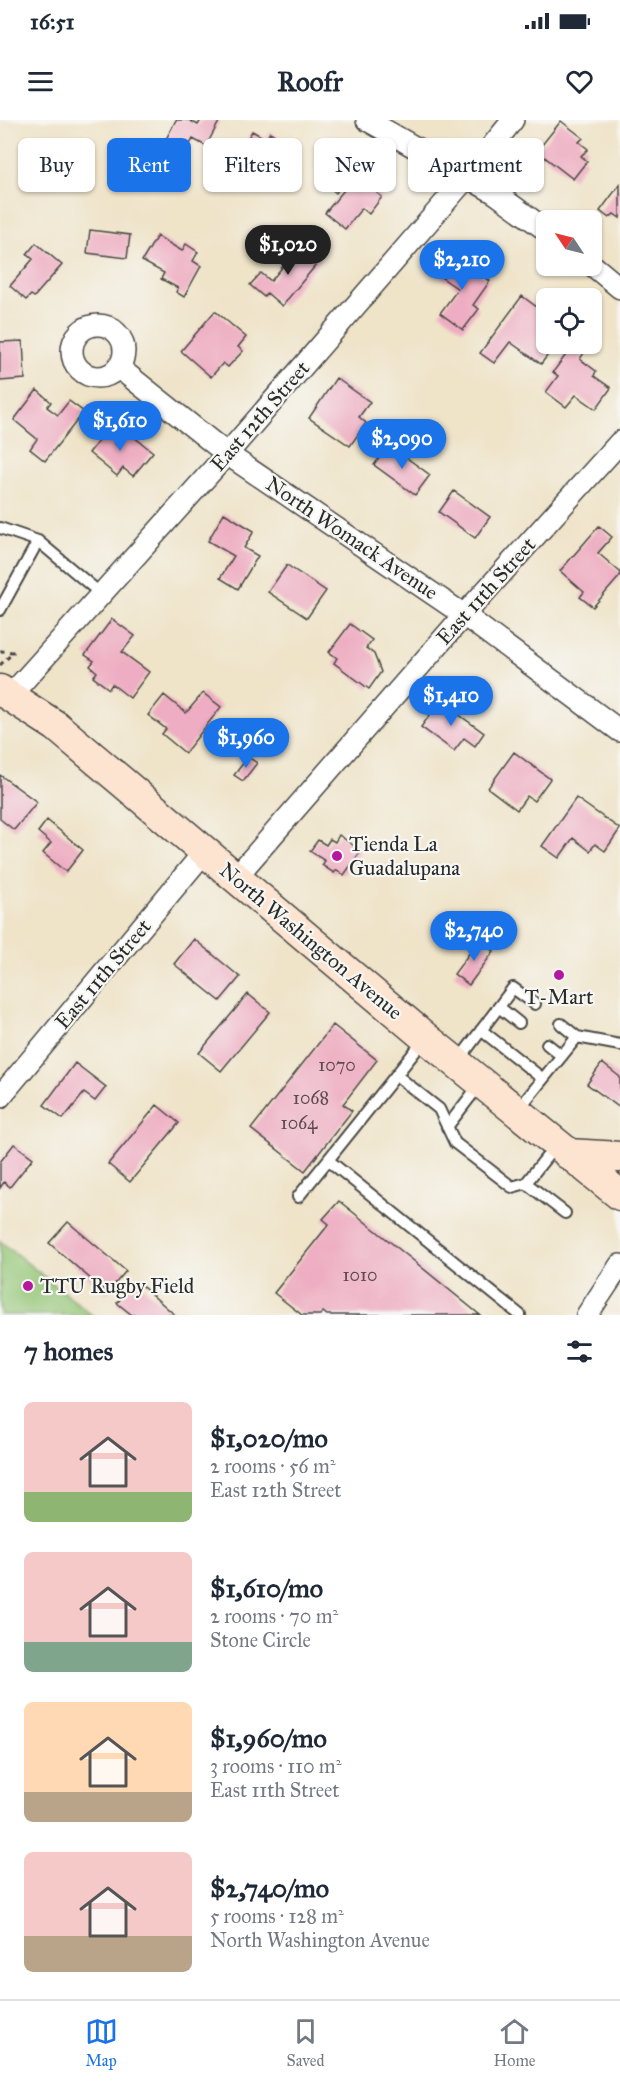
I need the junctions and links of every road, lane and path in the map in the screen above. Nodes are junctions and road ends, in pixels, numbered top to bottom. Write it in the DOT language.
graph roads {
  1 [pos="367,120"];
  2 [pos="513,120"];
  3 [pos="498,138"];
  4 [pos="408,143"];
  5 [pos="454,192"];
  6 [pos="493,192"];
  7 [pos="536,223"];
  8 [pos="602,273"];
  9 [pos="620,288"];
  10 [pos="118,367"];
  11 [pos="620,442"];
  12 [pos="227,454"];
  13 [pos="0,528"];
  14 [pos="38,541"];
  15 [pos="100,594"];
  16 [pos="0,610"];
  17 [pos="464,615"];
  18 [pos="0,651"];
  19 [pos="0,665"];
  20 [pos="3,698"];
  21 [pos="620,731"];
  22 [pos="205,851"];
  23 [pos="236,877"];
  24 [pos="535,1004"];
  25 [pos="499,1007"];
  26 [pos="519,1023"];
  27 [pos="561,1024"];
  28 [pos="482,1030"];
  29 [pos="577,1037"];
  30 [pos="426,1038"];
  31 [pos="547,1044"];
  32 [pos="620,1045"];
  33 [pos="562,1056"];
  34 [pos="456,1064"];
  35 [pos="396,1075"];
  36 [pos="543,1079"];
  37 [pos="481,1084"];
  38 [pos="0,1097"];
  39 [pos="516,1112"];
  40 [pos="447,1127"];
  41 [pos="562,1149"];
  42 [pos="620,1157"];
  43 [pos="328,1160"];
  44 [pos="526,1183"];
  45 [pos="620,1195"];
  46 [pos="298,1197"];
  47 [pos="565,1214"];
  48 [pos="620,1265"];
  49 [pos="520,1315"];
  50 [pos="587,1315"];
  1 -- 4 [label="street"];
  2 -- 3 [label="street, East 12th Street"];
  5 -- 12 [label="street, East 12th Street"];
  6 -- 7 [label="street"];
  8 -- 9 [label="street"];
  10 -- 12 [label="street, North Womack Avenue"];
  11 -- 17 [label="street, East 11th Street"];
  12 -- 15 [label="street, East 12th Street"];
  12 -- 17 [label="street, North Womack Avenue"];
  13 -- 14 [label="lane"];
  14 -- 15 [label="lane"];
  14 -- 16 [label="lane"];
  15 -- 20 [label="street, East 12th Street"];
  17 -- 21 [label="street, North Womack Avenue"];
  17 -- 23 [label="street, East 11th Street"];
  18 -- 19 [label="path"];
  20 -- 22 [label="main road, North Washington Avenue"];
  22 -- 23 [label="main road, North Washington Avenue"];
  22 -- 38 [label="street, East 11th Street"];
  23 -- 30 [label="main road, North Washington Avenue"];
  24 -- 25 [label="lane"];
  25 -- 26 [label="lane"];
  25 -- 28 [label="lane"];
  27 -- 29 [label="lane"];
  28 -- 34 [label="lane"];
  28 -- 36 [label="lane"];
  29 -- 32 [label="lane"];
  29 -- 33 [label="lane"];
  30 -- 34 [label="main road, North Washington Avenue"];
  30 -- 35 [label="lane"];
  31 -- 33 [label="lane"];
  33 -- 36 [label="lane"];
  34 -- 37 [label="main road, North Washington Avenue"];
  35 -- 40 [label="lane"];
  35 -- 43 [label="lane"];
  36 -- 39 [label="lane"];
  37 -- 39 [label="main road, North Washington Avenue"];
  37 -- 40 [label="lane"];
  39 -- 41 [label="main road, North Washington Avenue"];
  40 -- 44 [label="lane"];
  41 -- 42 [label="main road"];
  41 -- 44 [label="lane"];
  41 -- 45 [label="main road, North Washington Avenue"];
  43 -- 46 [label="lane"];
  43 -- 49 [label="lane"];
  44 -- 47 [label="lane"];
  48 -- 50 [label="street"];
}
